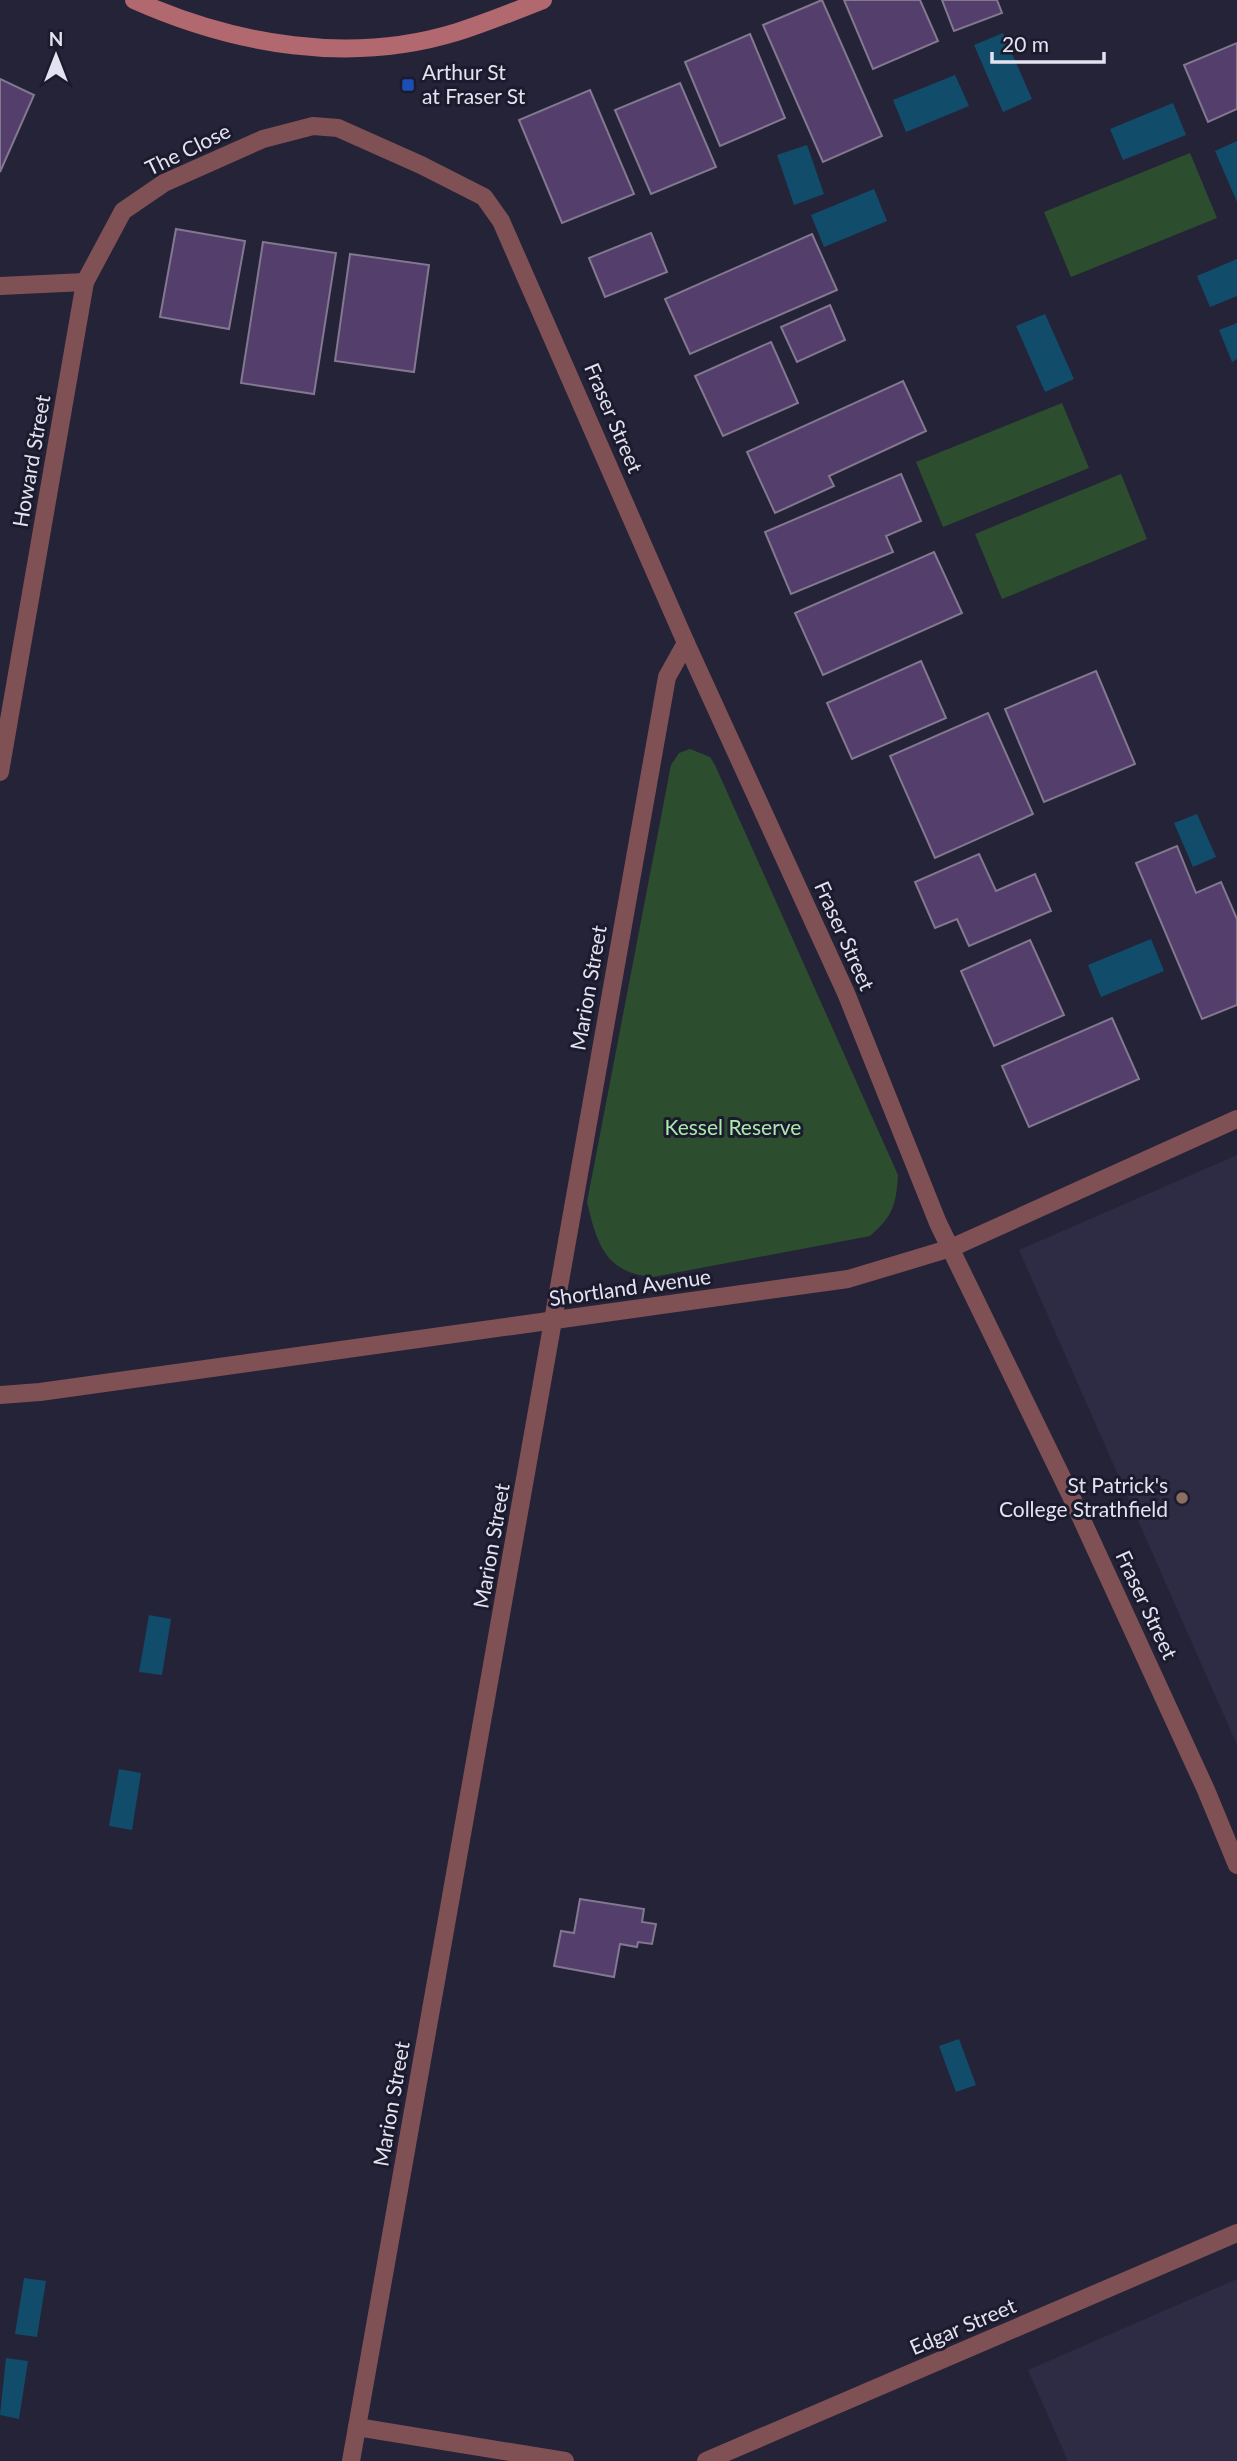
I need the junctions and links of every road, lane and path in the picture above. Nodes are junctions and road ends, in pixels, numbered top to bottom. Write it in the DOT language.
graph roads {
  1 [pos="134,0"];
  2 [pos="543,0"];
  3 [pos="313,126"];
  4 [pos="85,282"];
  5 [pos="0,286"];
  6 [pos="685,643"];
  7 [pos="0,772"];
  8 [pos="1237,1119"];
  9 [pos="951,1248"];
  10 [pos="553,1322"];
  11 [pos="0,1395"];
  12 [pos="1237,1865"];
  13 [pos="1237,2233"];
  14 [pos="357,2427"];
  15 [pos="351,2461"];
  16 [pos="565,2461"];
  17 [pos="706,2461"];
  1 -- 2 [label="main road"];
  3 -- 4 [label="street, The Close"];
  3 -- 6 [label="street, Fraser Street"];
  4 -- 5 [label="street"];
  4 -- 7 [label="street, Howard Street"];
  6 -- 9 [label="street, Fraser Street"];
  6 -- 10 [label="street, Marion Street"];
  8 -- 9 [label="street, Shortland Avenue"];
  9 -- 10 [label="street, Shortland Avenue"];
  9 -- 12 [label="street, Fraser Street"];
  10 -- 11 [label="street, Shortland Avenue"];
  10 -- 14 [label="street, Marion Street"];
  13 -- 17 [label="street, Edgar Street"];
  14 -- 15 [label="street, Marion Street"];
  14 -- 16 [label="street"];
}
